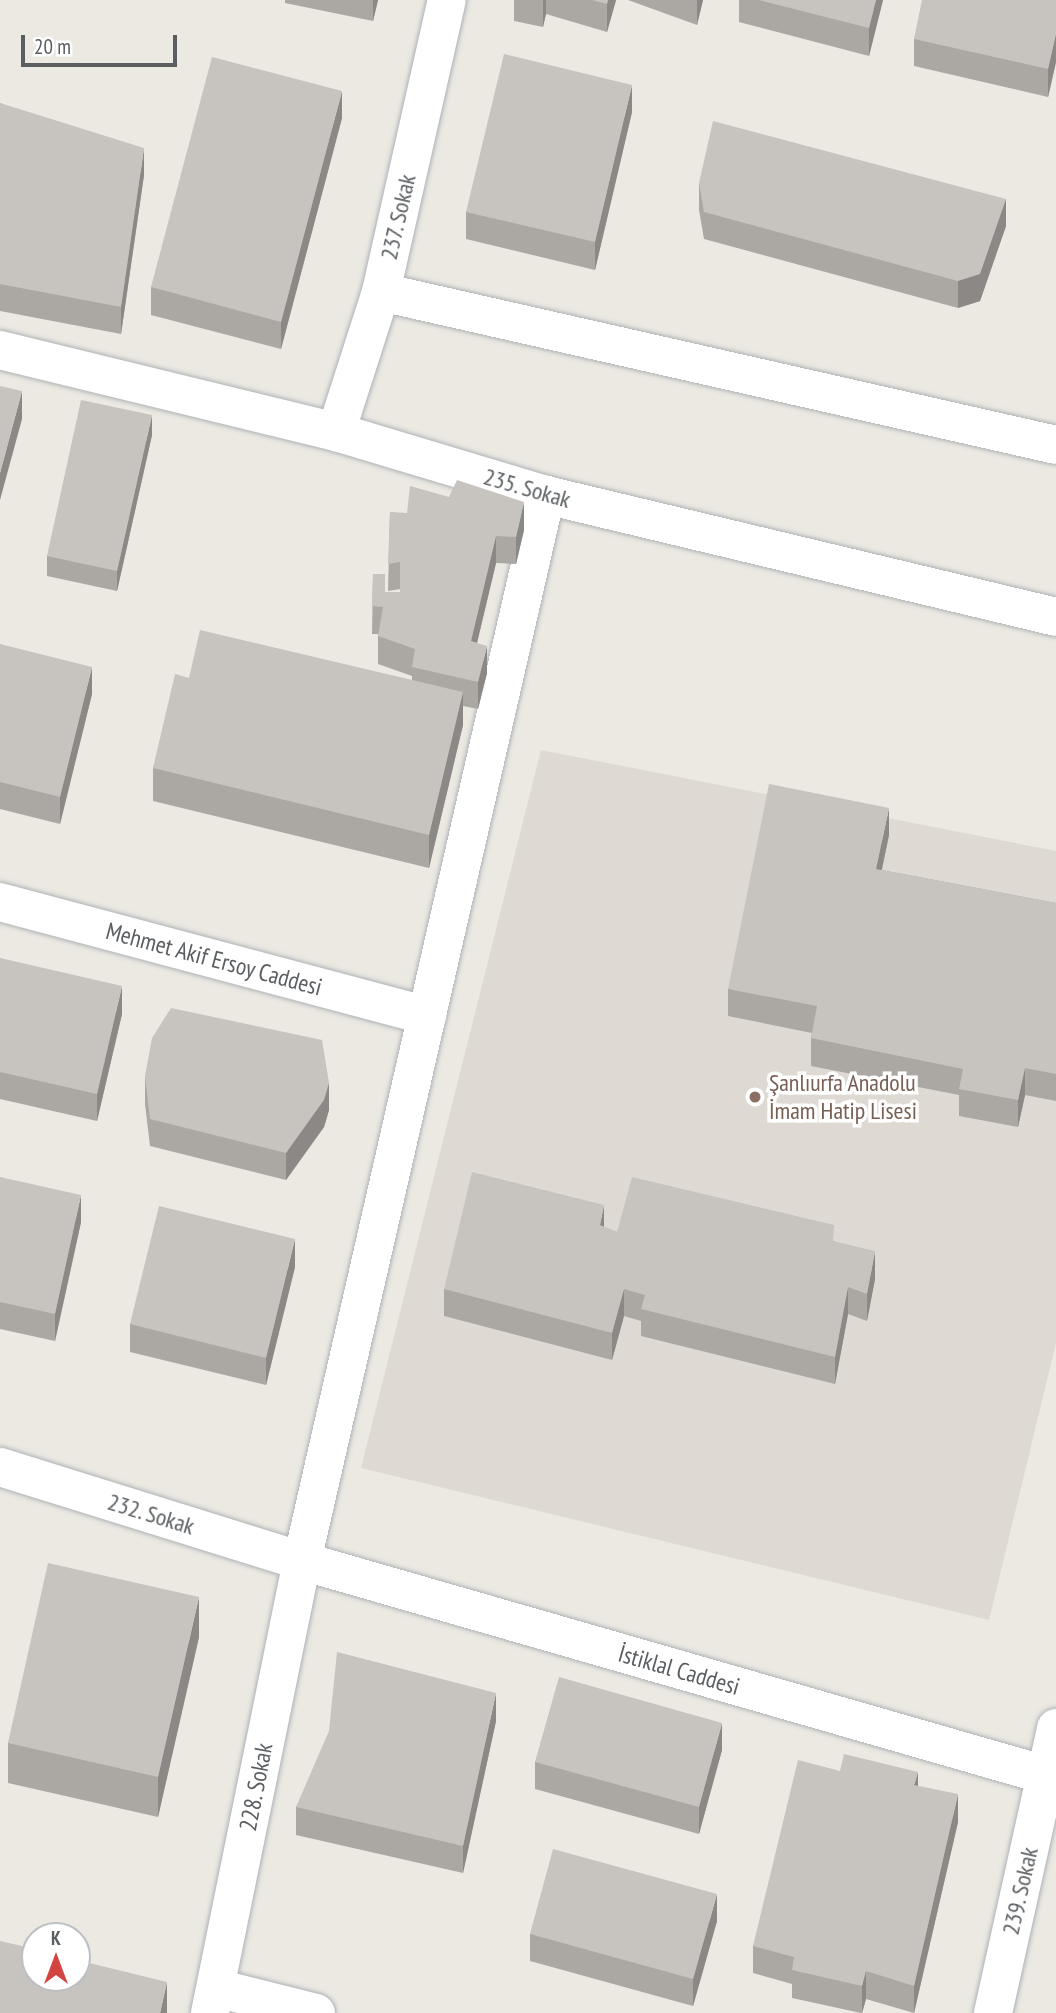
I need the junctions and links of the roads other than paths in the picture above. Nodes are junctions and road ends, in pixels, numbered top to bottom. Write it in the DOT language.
graph roads {
  1 [pos="447,0"];
  2 [pos="381,292"];
  3 [pos="0,351"];
  4 [pos="336,432"];
  5 [pos="1056,445"];
  6 [pos="546,495"];
  7 [pos="1056,617"];
  8 [pos="0,902"];
  9 [pos="427,1016"];
  10 [pos="0,1466"];
  11 [pos="302,1561"];
  12 [pos="1056,1728"];
  13 [pos="1051,1777"];
  14 [pos="213,2001"];
  15 [pos="316,2013"];
  16 [pos="993,2013"];
  1 -- 2 [label="street, 237. Sokak"];
  2 -- 4 [label="street, 237. Sokak"];
  2 -- 5 [label="street"];
  3 -- 4 [label="street, 235. Sokak"];
  4 -- 6 [label="street, 235. Sokak"];
  6 -- 7 [label="street, 235. Sokak"];
  6 -- 9 [label="street, 228. Sokak"];
  8 -- 9 [label="street, Mehmet Akif Ersoy Caddesi"];
  9 -- 11 [label="street, 228. Sokak"];
  10 -- 11 [label="street, 232. Sokak"];
  11 -- 13 [label="street, İstiklal Caddesi"];
  11 -- 14 [label="street, 228. Sokak"];
  12 -- 13 [label="street, 239. Sokak"];
  13 -- 16 [label="street, 239. Sokak"];
  14 -- 15 [label="street"];
}
